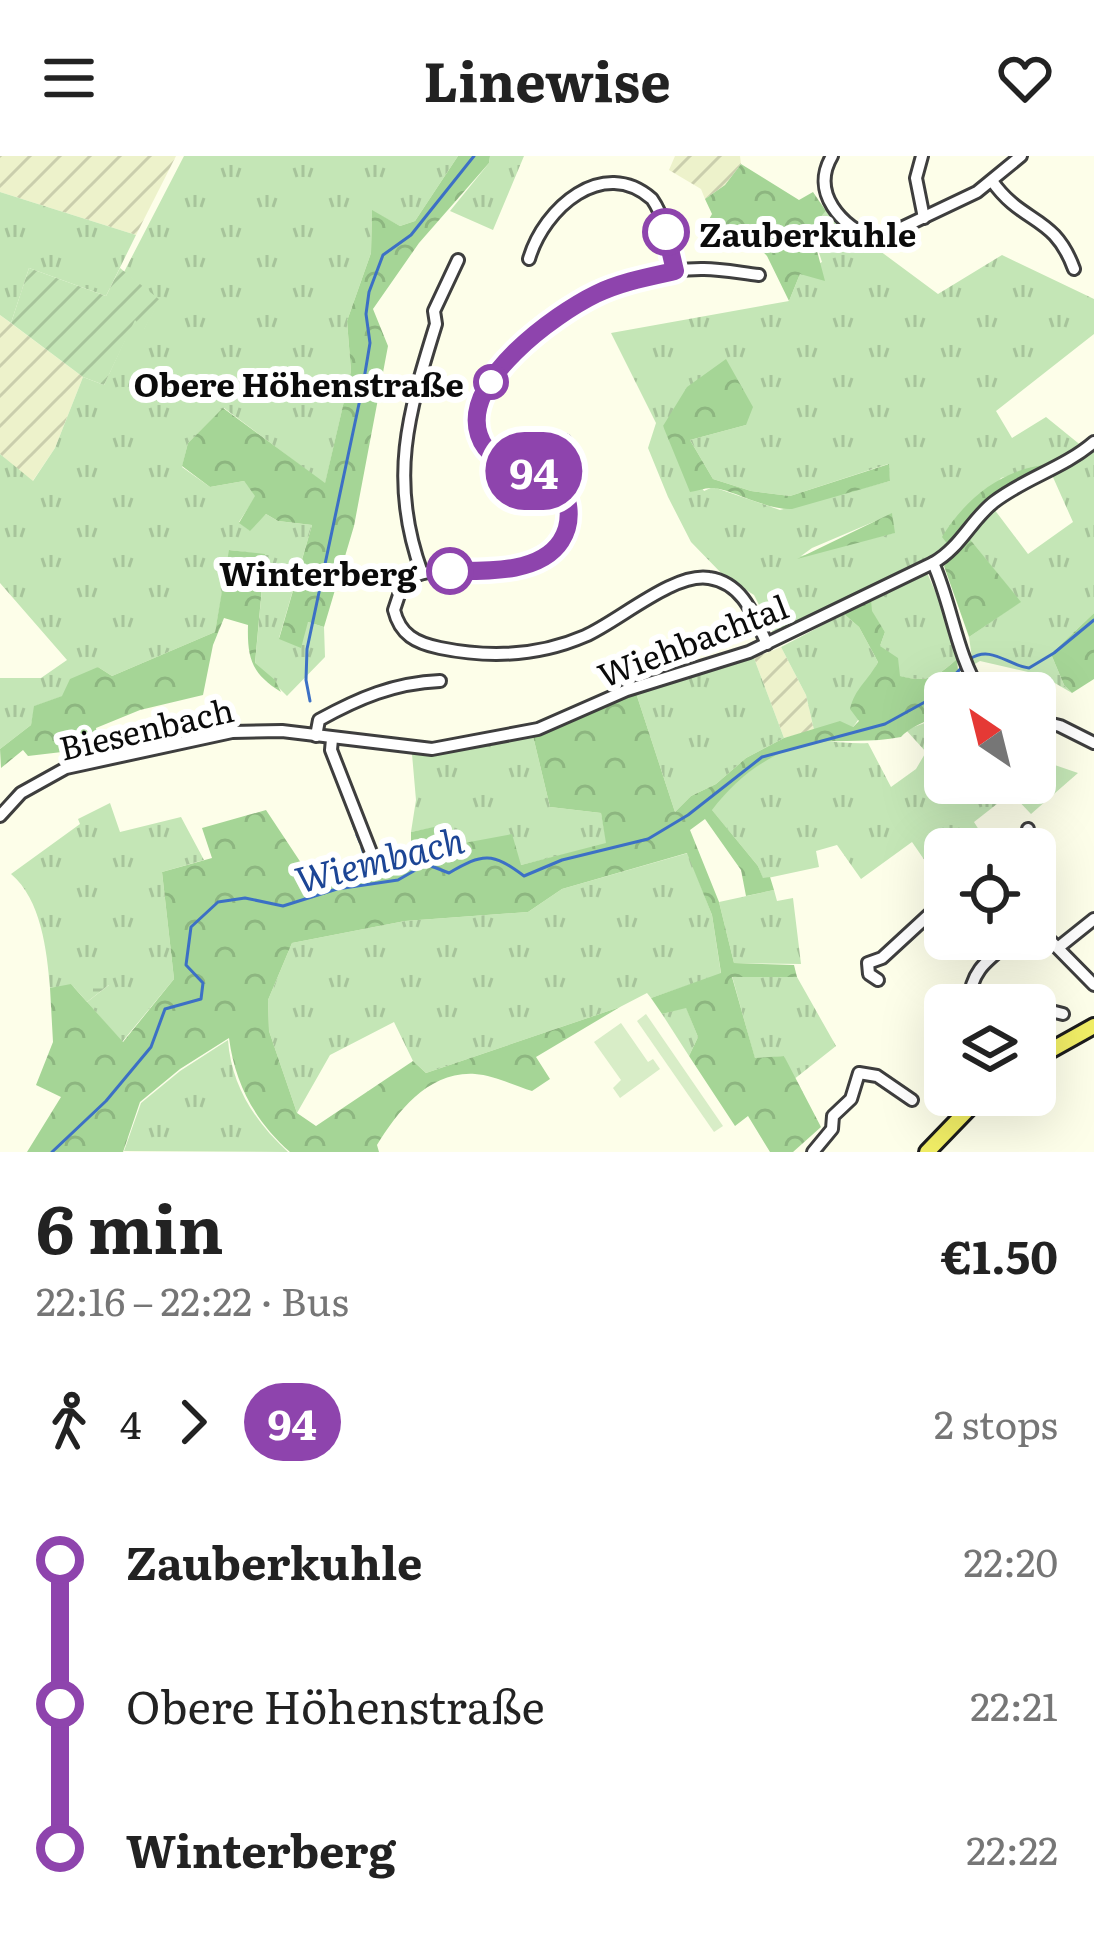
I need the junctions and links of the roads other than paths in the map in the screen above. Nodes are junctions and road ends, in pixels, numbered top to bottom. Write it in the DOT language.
graph roads {
  1 [pos="832,156"];
  2 [pos="922,156"];
  3 [pos="1021,156"];
  4 [pos="992,181"];
  5 [pos="924,218"];
  6 [pos="529,259"];
  7 [pos="458,260"];
  8 [pos="1074,269"];
  9 [pos="675,271"];
  10 [pos="759,274"];
  11 [pos="565,441"];
  12 [pos="1094,442"];
  13 [pos="552,480"];
  14 [pos="933,563"];
  15 [pos="422,573"];
  16 [pos="767,644"];
  17 [pos="969,672"];
  18 [pos="440,681"];
  19 [pos="1056,725"];
  20 [pos="316,736"];
  21 [pos="332,739"];
  22 [pos="1094,743"];
  23 [pos="0,816"];
  24 [pos="374,860"];
  25 [pos="924,919"];
  26 [pos="1094,919"];
  27 [pos="1056,944"];
  28 [pos="1059,947"];
  29 [pos="882,958"];
  30 [pos="990,960"];
  31 [pos="971,984"];
  32 [pos="1094,985"];
  33 [pos="1056,1012"];
  34 [pos="1063,1014"];
  35 [pos="1094,1026"];
  36 [pos="1056,1047"];
  37 [pos="911,1100"];
  38 [pos="962,1116"];
  39 [pos="813,1152"];
  40 [pos="927,1152"];
  1 -- 5 [label="street"];
  2 -- 5 [label="street"];
  3 -- 4 [label="street"];
  4 -- 5 [label="street"];
  4 -- 8 [label="street"];
  6 -- 9 [label="street"];
  7 -- 15 [label="street"];
  9 -- 10 [label="street"];
  9 -- 13 [label="street"];
  11 -- 13 [label="street"];
  12 -- 14 [label="street, Wiehbachtal"];
  13 -- 15 [label="street"];
  14 -- 16 [label="street, Wiehbachtal"];
  14 -- 17 [label="street"];
  15 -- 16 [label="street"];
  16 -- 21 [label="street, Wiehbachtal"];
  18 -- 20 [label="street"];
  19 -- 22 [label="street"];
  20 -- 21 [label="street, Biesenbach"];
  20 -- 23 [label="street, Biesenbach"];
  21 -- 24 [label="street"];
  25 -- 29 [label="street"];
  26 -- 28 [label="street"];
  27 -- 28 [label="street"];
  28 -- 32 [label="street"];
  30 -- 31 [label="street"];
  33 -- 34 [label="street"];
  35 -- 36 [label="main road"];
  37 -- 39 [label="street"];
  38 -- 40 [label="main road"];
}
